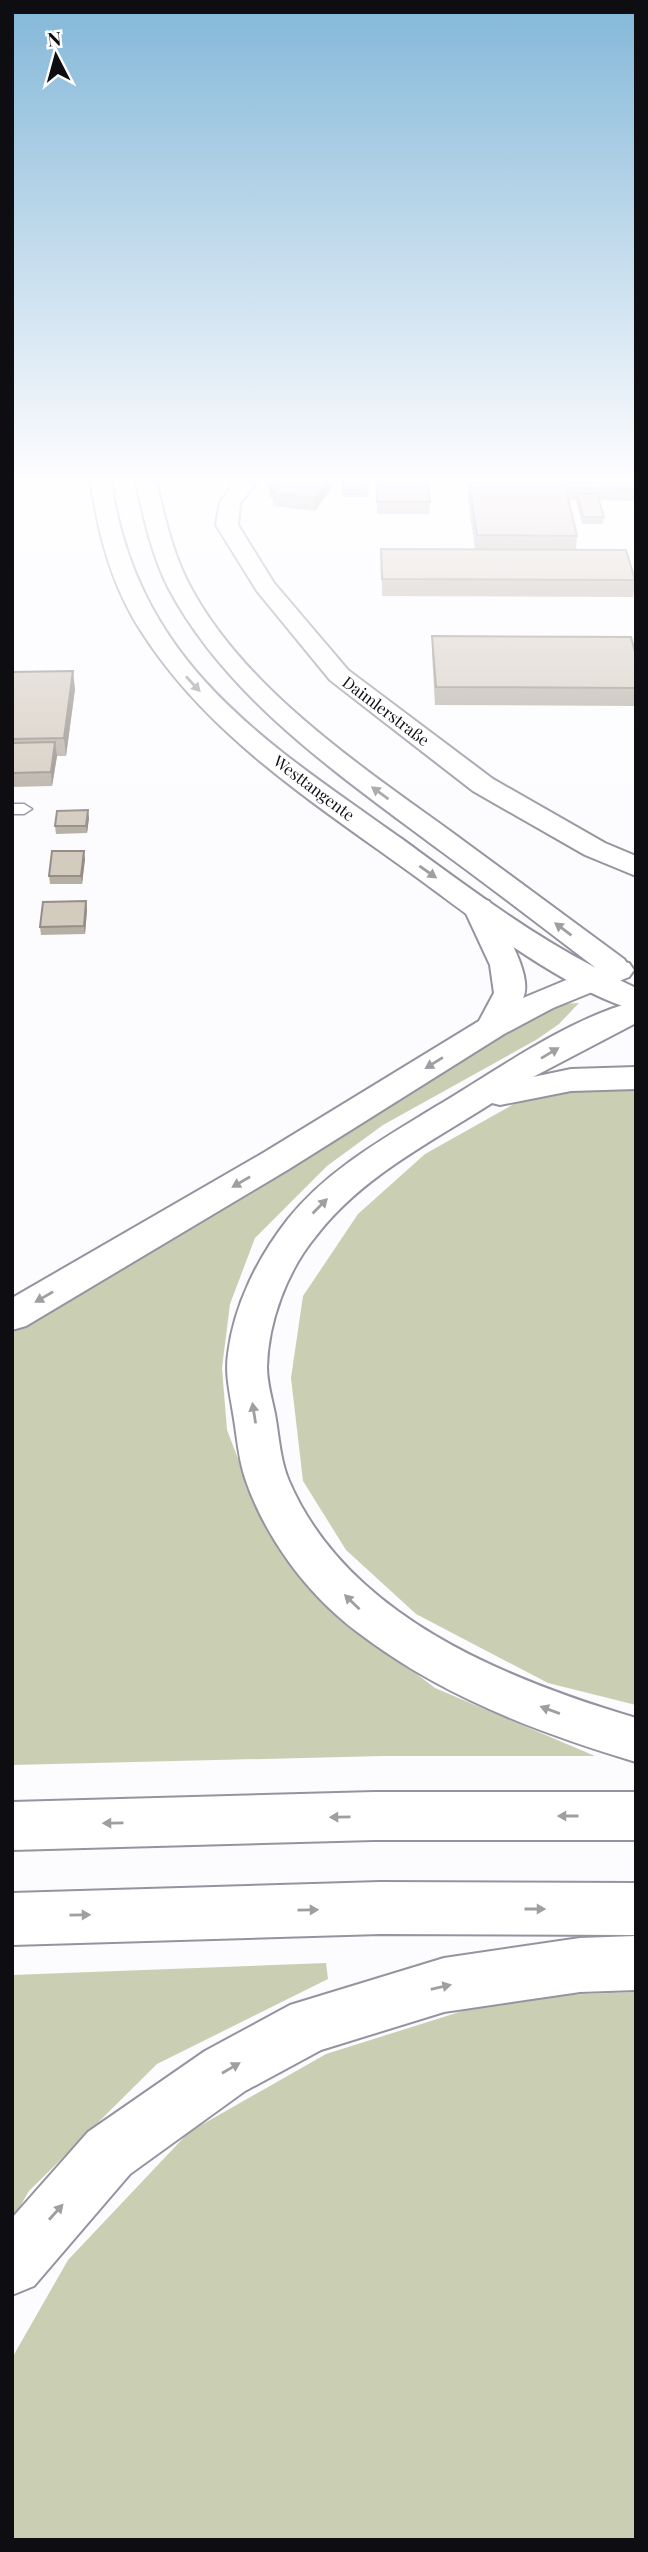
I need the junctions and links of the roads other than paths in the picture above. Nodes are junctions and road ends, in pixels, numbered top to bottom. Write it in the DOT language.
graph roads {
  1 [pos="136,601"];
  2 [pos="187,601"];
  3 [pos="278,601"];
  4 [pos="636,867"];
  5 [pos="478,907"];
  6 [pos="615,981"];
  7 [pos="636,1000"];
  8 [pos="636,1011"];
  9 [pos="492,1027"];
  10 [pos="636,1078"];
  11 [pos="470,1101"];
  12 [pos="12,1316"];
  13 [pos="636,1740"];
  14 [pos="636,1816"];
  15 [pos="12,1826"];
  16 [pos="636,1909"];
  17 [pos="12,1919"];
  18 [pos="636,1963"];
  19 [pos="12,2264"];
  1 -- 5 [label="main road, Westtangente, one-way"];
  6 -- 2 [label="main road, Westtangente, one-way"];
  3 -- 4 [label="main road, Daimlerstraße"];
  5 -- 6 [label="main road, Westtangente"];
  5 -- 9 [label="main road"];
  6 -- 7 [label="main road, Westtangente"];
  6 -- 9 [label="main road"];
  11 -- 8 [label="main road, one-way"];
  9 -- 12 [label="main road, one-way"];
  10 -- 11 [label="main road"];
  13 -- 11 [label="main road, one-way"];
  14 -- 15 [label="main road, one-way"];
  17 -- 16 [label="main road, one-way"];
  19 -- 18 [label="main road, one-way"];
}
